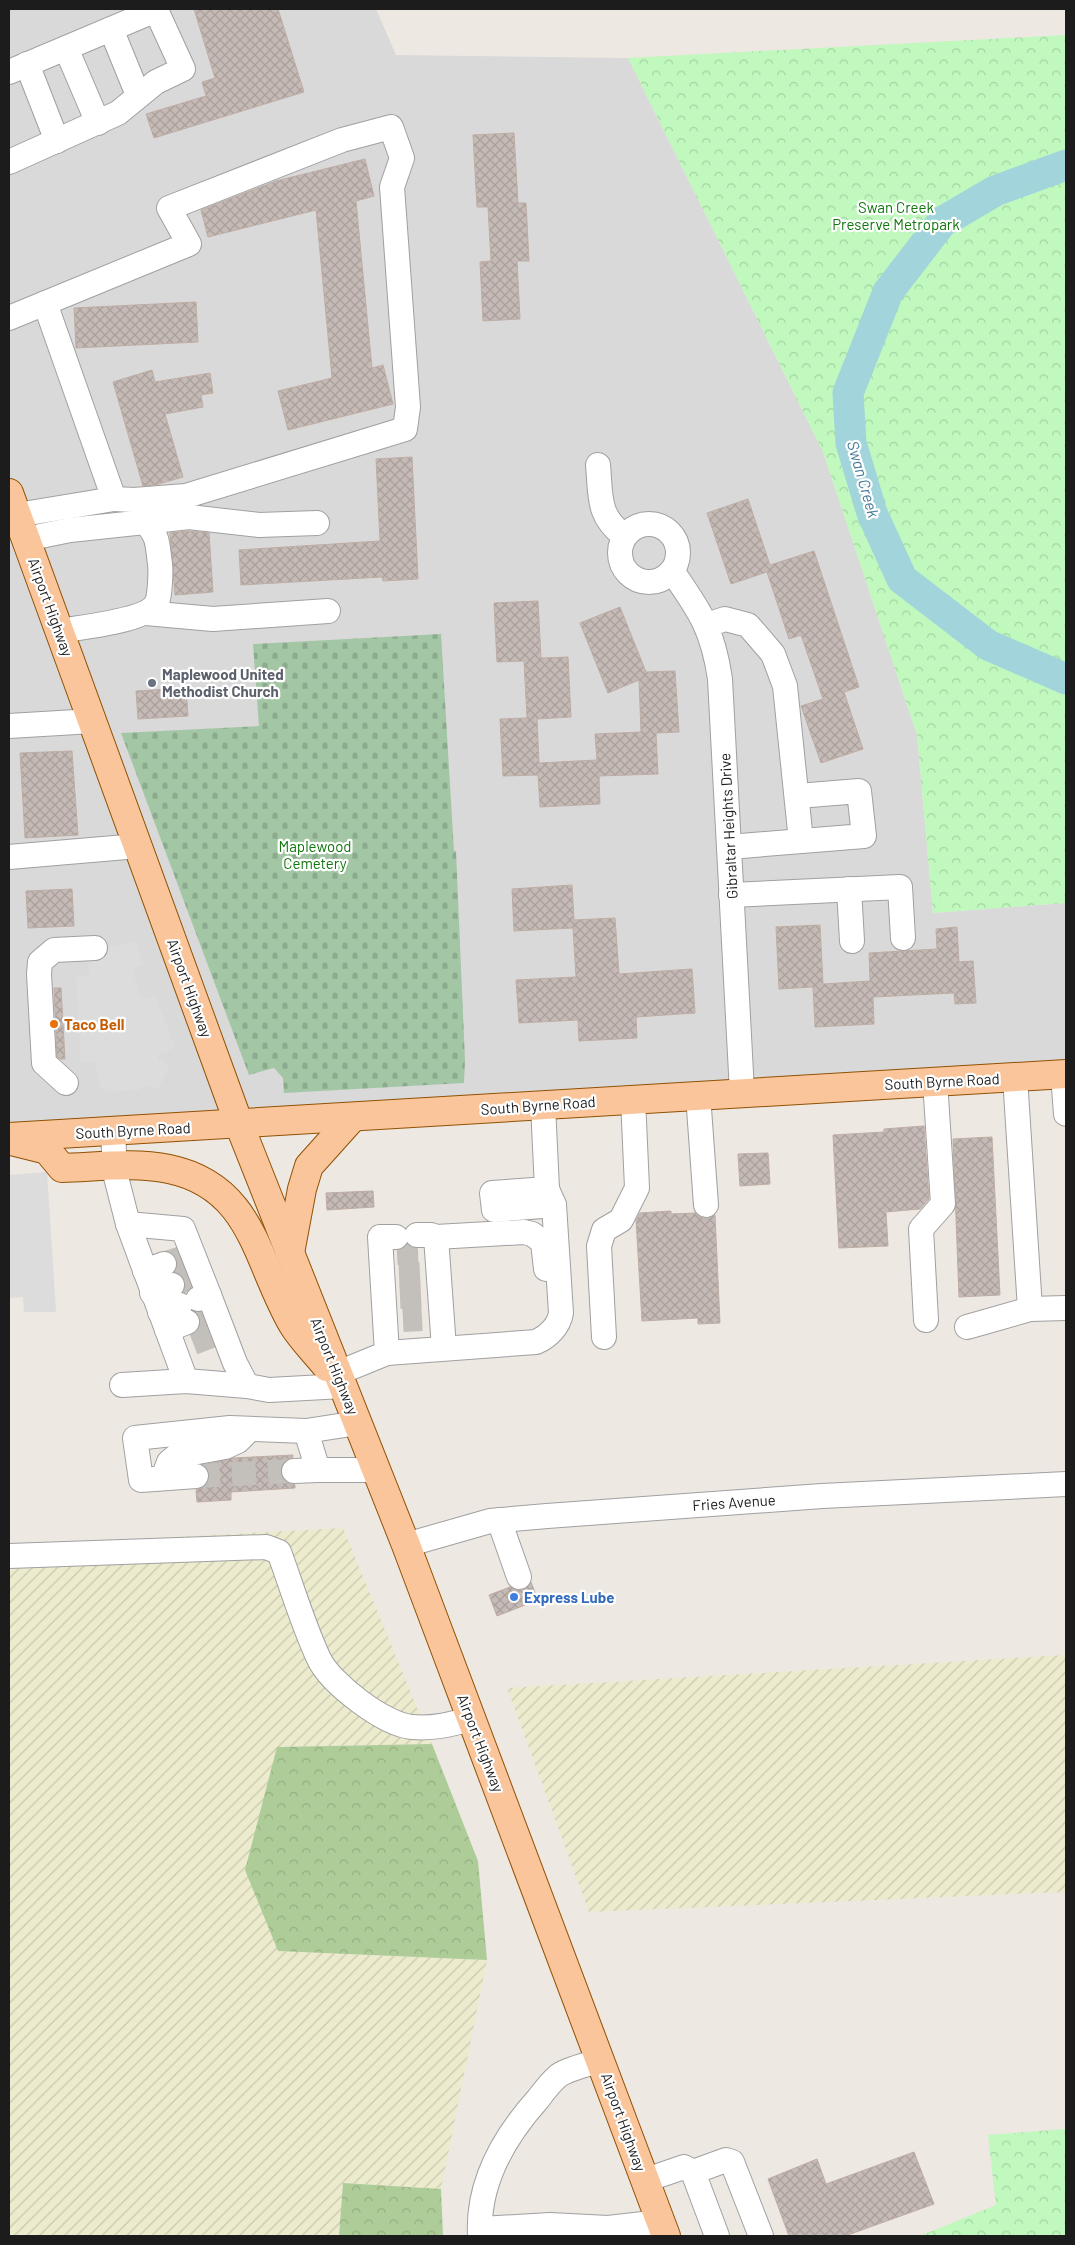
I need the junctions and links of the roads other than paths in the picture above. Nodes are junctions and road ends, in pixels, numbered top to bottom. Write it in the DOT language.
graph roads {
  1 [pos="111,29"];
  2 [pos="66,48"];
  3 [pos="18,68"];
  4 [pos="138,95"];
  5 [pos="98,123"];
  6 [pos="57,141"];
  7 [pos="9,162"];
  8 [pos="45,303"];
  9 [pos="9,318"];
  10 [pos="598,465"];
  11 [pos="114,499"];
  12 [pos="17,516"];
  13 [pos="145,522"];
  14 [pos="317,523"];
  15 [pos="624,536"];
  16 [pos="672,571"];
  17 [pos="328,611"];
  18 [pos="146,613"];
  19 [pos="707,624"];
  20 [pos="60,631"];
  21 [pos="93,721"];
  22 [pos="9,726"];
  23 [pos="798,796"];
  24 [pos="801,841"];
  25 [pos="138,846"];
  26 [pos="729,847"];
  27 [pos="9,857"];
  28 [pos="849,889"];
  29 [pos="731,895"];
  30 [pos="903,938"];
  31 [pos="852,942"];
  32 [pos="95,948"];
  33 [pos="1065,1074"];
  34 [pos="1015,1077"];
  35 [pos="935,1081"];
  36 [pos="66,1083"];
  37 [pos="742,1092"];
  38 [pos="698,1095"];
  39 [pos="633,1099"];
  40 [pos="543,1105"];
  41 [pos="1066,1114"];
  42 [pos="353,1117"];
  43 [pos="239,1124"];
  44 [pos="113,1131"];
  45 [pos="9,1139"];
  46 [pos="115,1166"];
  47 [pos="550,1197"];
  48 [pos="706,1205"];
  49 [pos="128,1224"];
  50 [pos="496,1234"];
  51 [pos="290,1253"];
  52 [pos="412,1278"];
  53 [pos="186,1301"];
  54 [pos="1066,1308"];
  55 [pos="1030,1309"];
  56 [pos="926,1320"];
  57 [pos="967,1327"];
  58 [pos="604,1338"];
  59 [pos="475,1346"];
  60 [pos="444,1348"];
  61 [pos="387,1353"];
  62 [pos="341,1379"];
  63 [pos="186,1381"];
  64 [pos="122,1385"];
  65 [pos="247,1386"];
  66 [pos="358,1423"];
  67 [pos="250,1429"];
  68 [pos="306,1431"];
  69 [pos="318,1470"];
  70 [pos="377,1470"];
  71 [pos="294,1471"];
  72 [pos="196,1476"];
  73 [pos="162,1478"];
  74 [pos="1066,1484"];
  75 [pos="499,1520"];
  76 [pos="406,1545"];
  77 [pos="9,1556"];
  78 [pos="519,1577"];
  79 [pos="472,1719"];
  80 [pos="601,2060"];
  81 [pos="693,2172"];
  82 [pos="646,2180"];
  83 [pos="664,2229"];
  84 [pos="480,2233"];
  85 [pos="717,2236"];
  86 [pos="760,2236"];
  1 -- 2 [label="street"];
  1 -- 4 [label="street"];
  1 -- 4 [label="street"];
  2 -- 3 [label="street"];
  2 -- 5 [label="street"];
  3 -- 6 [label="street"];
  4 -- 5 [label="street"];
  5 -- 6 [label="street"];
  6 -- 7 [label="street"];
  8 -- 9 [label="street"];
  8 -- 11 [label="street"];
  8 -- 11 [label="street"];
  10 -- 15 [label="street"];
  11 -- 12 [label="street"];
  12 -- 13 [label="street"];
  12 -- 20 [label="main road, Airport Highway"];
  13 -- 14 [label="street"];
  13 -- 18 [label="street"];
  15 -- 16 [label="street"];
  15 -- 16 [label="street"];
  16 -- 19 [label="street, Gibraltar Heights Drive"];
  17 -- 18 [label="street"];
  18 -- 20 [label="street"];
  19 -- 23 [label="street"];
  19 -- 26 [label="street, Gibraltar Heights Drive"];
  20 -- 21 [label="main road, Airport Highway"];
  21 -- 22 [label="street"];
  21 -- 25 [label="main road, Airport Highway"];
  23 -- 24 [label="street"];
  23 -- 24 [label="street"];
  24 -- 26 [label="street"];
  25 -- 27 [label="street"];
  25 -- 43 [label="main road, Airport Highway"];
  26 -- 29 [label="street, Gibraltar Heights Drive"];
  28 -- 29 [label="street"];
  28 -- 30 [label="street"];
  28 -- 31 [label="street"];
  29 -- 37 [label="street, Gibraltar Heights Drive"];
  32 -- 36 [label="street"];
  33 -- 34 [label="main road, South Byrne Road"];
  33 -- 41 [label="street"];
  34 -- 35 [label="main road, South Byrne Road"];
  34 -- 55 [label="street"];
  35 -- 37 [label="main road, South Byrne Road"];
  35 -- 56 [label="street"];
  37 -- 38 [label="main road, South Byrne Road"];
  38 -- 39 [label="main road, South Byrne Road"];
  38 -- 48 [label="street"];
  39 -- 40 [label="main road, South Byrne Road"];
  39 -- 58 [label="street"];
  40 -- 42 [label="main road, South Byrne Road"];
  40 -- 47 [label="street"];
  42 -- 43 [label="main road, South Byrne Road"];
  42 -- 51 [label="main road"];
  43 -- 44 [label="main road, South Byrne Road"];
  43 -- 51 [label="main road, Airport Highway"];
  44 -- 45 [label="main road, South Byrne Road"];
  44 -- 46 [label="street"];
  45 -- 46 [label="main road"];
  46 -- 49 [label="street"];
  46 -- 62 [label="main road"];
  47 -- 50 [label="street"];
  47 -- 59 [label="street"];
  49 -- 53 [label="street"];
  49 -- 53 [label="street"];
  50 -- 52 [label="street"];
  50 -- 59 [label="street"];
  51 -- 62 [label="main road, Airport Highway"];
  52 -- 60 [label="street"];
  52 -- 61 [label="street"];
  53 -- 63 [label="street"];
  53 -- 65 [label="street"];
  54 -- 55 [label="street"];
  55 -- 57 [label="street"];
  59 -- 60 [label="street"];
  60 -- 61 [label="street"];
  61 -- 62 [label="street"];
  62 -- 65 [label="street"];
  62 -- 66 [label="main road, Airport Highway"];
  63 -- 64 [label="street"];
  63 -- 65 [label="street"];
  66 -- 68 [label="street"];
  66 -- 70 [label="main road, Airport Highway"];
  67 -- 68 [label="street"];
  67 -- 73 [label="street"];
  67 -- 73 [label="street"];
  68 -- 69 [label="street"];
  69 -- 70 [label="street"];
  69 -- 71 [label="street"];
  70 -- 76 [label="main road, Airport Highway"];
  72 -- 73 [label="street"];
  74 -- 75 [label="street, Fries Avenue"];
  75 -- 76 [label="street, Fries Avenue"];
  75 -- 78 [label="street"];
  76 -- 79 [label="main road, Airport Highway"];
  77 -- 79 [label="street"];
  79 -- 80 [label="main road, Airport Highway"];
  80 -- 82 [label="main road, Airport Highway"];
  80 -- 84 [label="street"];
  81 -- 82 [label="street"];
  81 -- 85 [label="street"];
  81 -- 86 [label="street"];
  82 -- 83 [label="main road, Airport Highway"];
  83 -- 84 [label="street"];
}
